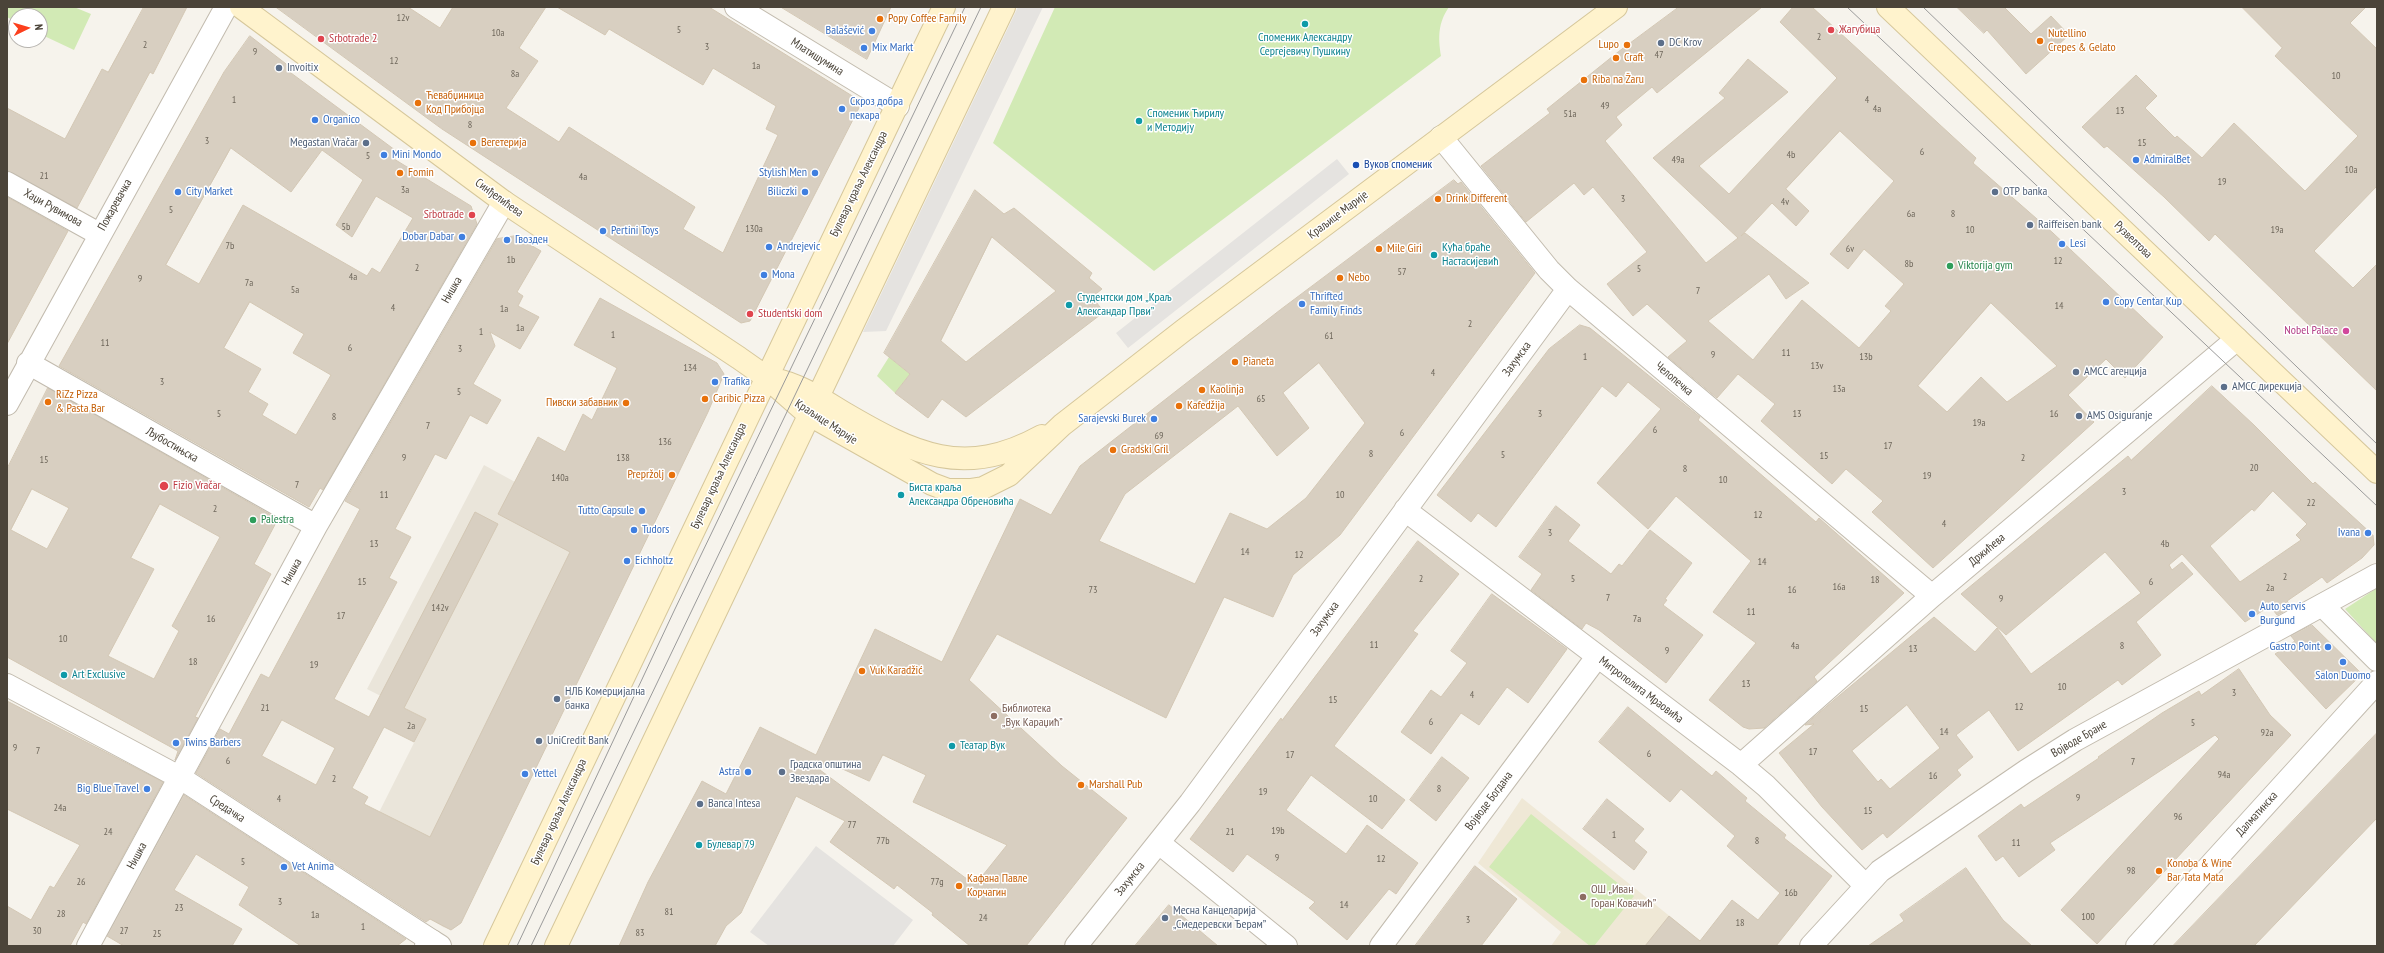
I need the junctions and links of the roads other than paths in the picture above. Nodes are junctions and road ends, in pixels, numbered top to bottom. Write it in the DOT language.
graph roads {
  1 [pos="226,7"];
  2 [pos="241,7"];
  3 [pos="736,7"];
  4 [pos="944,7"];
  5 [pos="1004,7"];
  6 [pos="1616,7"];
  7 [pos="1888,7"];
  8 [pos="898,106"];
  9 [pos="1441,137"];
  10 [pos="7,183"];
  11 [pos="504,202"];
  12 [pos="99,234"];
  13 [pos="1568,289"];
  14 [pos="2237,339"];
  15 [pos="28,363"];
  16 [pos="766,377"];
  17 [pos="7,404"];
  18 [pos="812,406"];
  19 [pos="1062,425"];
  20 [pos="2377,472"];
  21 [pos="1405,510"];
  22 [pos="316,526"];
  23 [pos="2377,575"];
  24 [pos="1932,596"];
  25 [pos="2322,605"];
  26 [pos="1597,657"];
  27 [pos="2377,660"];
  28 [pos="2377,682"];
  29 [pos="7,685"];
  30 [pos="1741,765"];
  31 [pos="179,777"];
  32 [pos="1159,843"];
  33 [pos="1865,885"];
  34 [pos="433,944"];
  35 [pos="88,946"];
  36 [pos="495,946"];
  37 [pos="556,946"];
  38 [pos="1076,946"];
  39 [pos="1286,946"];
  40 [pos="1380,946"];
  41 [pos="1811,946"];
  42 [pos="2136,946"];
  1 -- 12 [label="street, Пожаревачка"];
  2 -- 11 [label="main road, Синђелићева"];
  3 -- 8 [label="street, Млатишумина"];
  4 -- 8 [label="main road, Булевар краља Александра"];
  5 -- 18 [label="main road"];
  6 -- 9 [label="main road, Краљице Марије"];
  7 -- 14 [label="main road, Рузвелтова"];
  8 -- 16 [label="main road, Булевар краља Александра"];
  9 -- 13 [label="street, Челопечка"];
  9 -- 19 [label="main road, Краљице Марије"];
  10 -- 12 [label="street, Хаџи Рувимова"];
  11 -- 16 [label="main road, Синђелићева"];
  11 -- 22 [label="street, Нишка"];
  12 -- 15 [label="street, Пожаревачка"];
  13 -- 21 [label="street, Захумска"];
  13 -- 24 [label="street, Челопечка"];
  14 -- 20 [label="main road, Рузвелтова"];
  14 -- 24 [label="street, Држићева"];
  15 -- 17 [label="street, Пожаревачка"];
  15 -- 22 [label="street, Љубостињска"];
  16 -- 18 [label="main road, Краљице Марије"];
  16 -- 36 [label="main road, Булевар краља Александра"];
  18 -- 19 [label="main road, Краљице Марије"];
  18 -- 19 [label="main road, Краљице Марије"];
  18 -- 37 [label="main road"];
  21 -- 26 [label="street, Митрополита Мраовића"];
  21 -- 32 [label="street, Захумска"];
  22 -- 31 [label="street, Нишка"];
  23 -- 25 [label="street, Војводе Бране"];
  24 -- 30 [label="street, Држићева"];
  25 -- 27 [label="street"];
  25 -- 33 [label="street, Војводе Бране"];
  26 -- 30 [label="street, Митрополита Мраовића"];
  26 -- 40 [label="street, Војводе Богдана"];
  28 -- 42 [label="street, Далматинска"];
  29 -- 31 [label="street, Средачка"];
  30 -- 33 [label="street, Митрополита Мраовића"];
  31 -- 34 [label="street, Средачка"];
  31 -- 35 [label="street, Нишка"];
  32 -- 38 [label="street, Захумска"];
  32 -- 39 [label="street"];
  33 -- 41 [label="street, Војводе Бране"];
}
